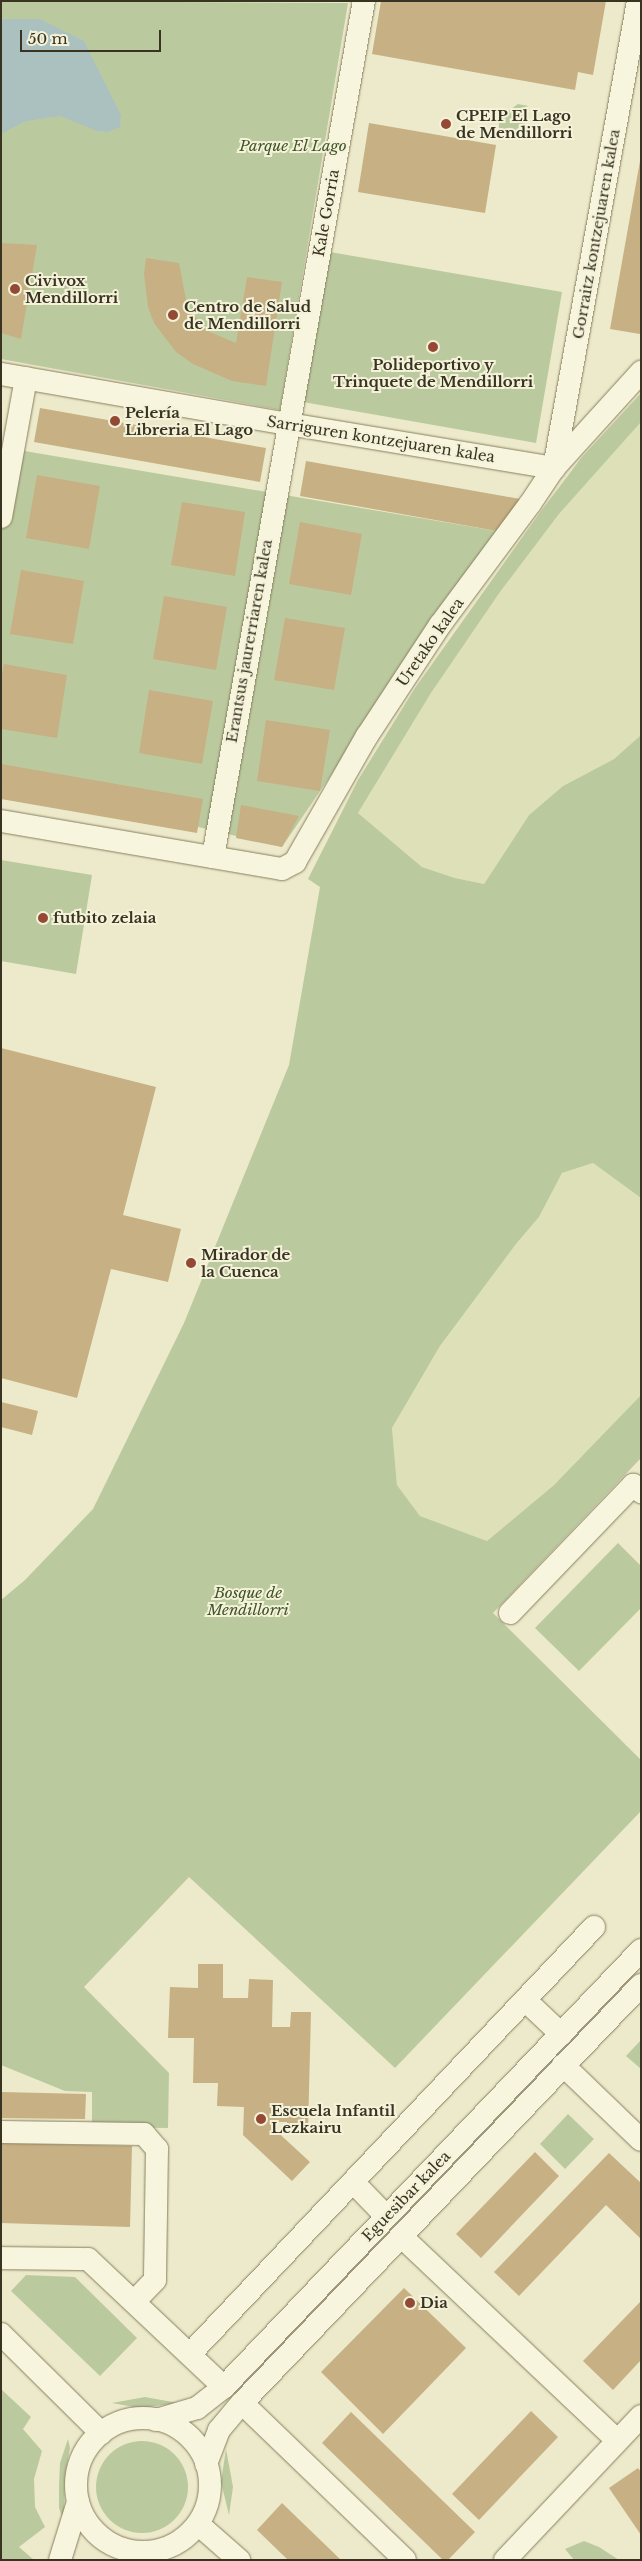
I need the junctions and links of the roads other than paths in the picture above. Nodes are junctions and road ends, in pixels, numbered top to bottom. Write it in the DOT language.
graph roads {
  1 [pos="364,1"];
  2 [pos="638,1"];
  3 [pos="641,372"];
  4 [pos="1,374"];
  5 [pos="26,378"];
  6 [pos="288,424"];
  7 [pos="554,468"];
  8 [pos="1,517"];
  9 [pos="1,821"];
  10 [pos="213,857"];
  11 [pos="641,1492"];
  12 [pos="510,1613"];
  13 [pos="594,1927"];
  14 [pos="641,1950"];
  15 [pos="641,1985"];
  16 [pos="525,2000"];
  17 [pos="561,2034"];
  18 [pos="563,2066"];
  19 [pos="1,2132"];
  20 [pos="641,2140"];
  21 [pos="352,2182"];
  22 [pos="386,2216"];
  23 [pos="401,2236"];
  24 [pos="1,2258"];
  25 [pos="134,2302"];
  26 [pos="1,2334"];
  27 [pos="190,2354"];
  28 [pos="224,2387"];
  29 [pos="242,2403"];
  30 [pos="641,2416"];
  31 [pos="156,2420"];
  32 [pos="101,2433"];
  33 [pos="617,2440"];
  34 [pos="206,2464"];
  35 [pos="78,2502"];
  36 [pos="198,2524"];
  37 [pos="124,2556"];
  38 [pos="60,2560"];
  39 [pos="239,2560"];
  40 [pos="405,2560"];
  41 [pos="505,2560"];
  1 -- 6 [label="street, Kale Gorria"];
  2 -- 7 [label="street, Gorraitz kontzejuaren kalea"];
  3 -- 7 [label="street, Uretako kalea"];
  4 -- 5 [label="street, Sarriguren kontzejuaren kalea"];
  5 -- 6 [label="street, Sarriguren kontzejuaren kalea"];
  5 -- 8 [label="street"];
  6 -- 7 [label="street, Sarriguren kontzejuaren kalea"];
  6 -- 10 [label="street, Erantsus jaurerriaren kalea"];
  7 -- 10 [label="street, Uretako kalea"];
  9 -- 10 [label="street, Uretako kalea"];
  11 -- 12 [label="street"];
  13 -- 16 [label="street"];
  14 -- 17 [label="street, Eguesibar kalea"];
  15 -- 18 [label="street, Eguesibar kalea"];
  16 -- 17 [label="street"];
  16 -- 21 [label="street"];
  17 -- 22 [label="street, Eguesibar kalea"];
  18 -- 20 [label="street"];
  18 -- 23 [label="street, Eguesibar kalea"];
  19 -- 25 [label="street"];
  21 -- 22 [label="street"];
  21 -- 27 [label="street"];
  22 -- 28 [label="street, Eguesibar kalea"];
  23 -- 29 [label="street, Eguesibar kalea"];
  23 -- 33 [label="street"];
  24 -- 25 [label="street"];
  25 -- 27 [label="street"];
  26 -- 32 [label="street"];
  27 -- 28 [label="street"];
  28 -- 31 [label="street, Eguesibar kalea"];
  29 -- 34 [label="street, Eguesibar kalea"];
  29 -- 40 [label="street"];
  30 -- 33 [label="street"];
  31 -- 32 [label="street"];
  31 -- 34 [label="street"];
  32 -- 35 [label="street"];
  33 -- 41 [label="street"];
  34 -- 36 [label="street"];
  35 -- 37 [label="street"];
  35 -- 38 [label="street"];
  36 -- 37 [label="street"];
  36 -- 39 [label="street"];
}
